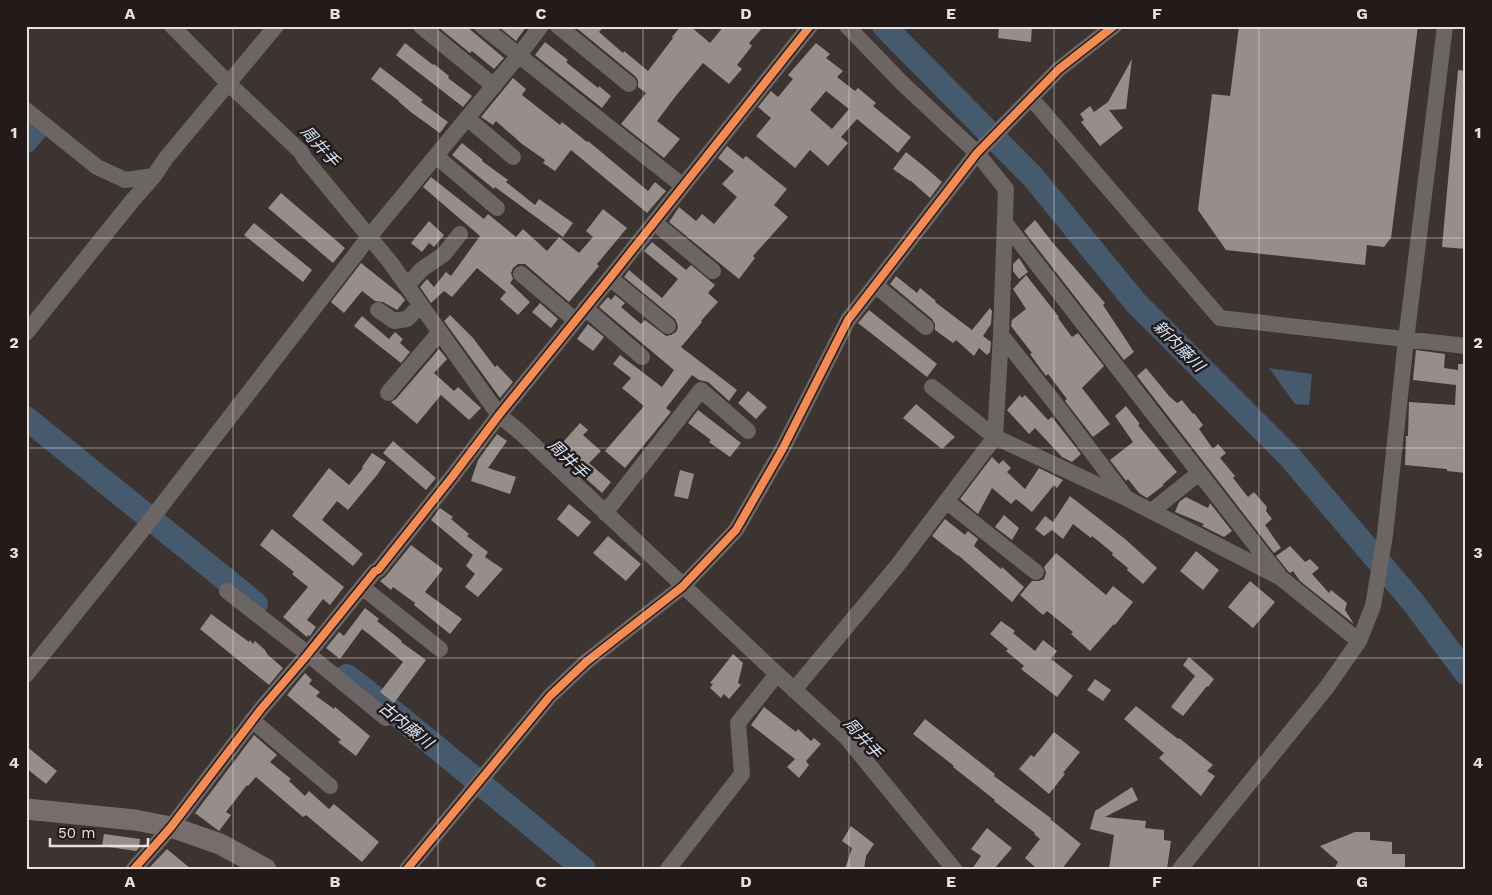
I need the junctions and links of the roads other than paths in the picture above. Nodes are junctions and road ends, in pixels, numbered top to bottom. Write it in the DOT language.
graph roads {
  1 [pos="172,26"];
  2 [pos="276,26"];
  3 [pos="421,26"];
  4 [pos="482,26"];
  5 [pos="540,26"];
  6 [pos="558,26"];
  7 [pos="810,26"];
  8 [pos="847,26"];
  9 [pos="1114,26"];
  10 [pos="1445,26"];
  11 [pos="519,56"];
  12 [pos="229,84"];
  13 [pos="629,84"];
  14 [pos="494,86"];
  15 [pos="1031,98"];
  16 [pos="26,110"];
  17 [pos="468,118"];
  18 [pos="977,153"];
  19 [pos="436,156"];
  20 [pos="513,157"];
  21 [pos="154,176"];
  22 [pos="683,186"];
  23 [pos="497,208"];
  24 [pos="654,222"];
  25 [pos="1005,223"];
  26 [pos="460,234"];
  27 [pos="369,237"];
  28 [pos="712,271"];
  29 [pos="521,274"];
  30 [pos="610,278"];
  31 [pos="875,285"];
  32 [pos="407,286"];
  33 [pos="420,306"];
  34 [pos="378,310"];
  35 [pos="580,314"];
  36 [pos="668,326"];
  37 [pos="926,327"];
  38 [pos="439,333"];
  39 [pos="26,334"];
  40 [pos="1001,335"];
  41 [pos="1406,340"];
  42 [pos="1466,346"];
  43 [pos="642,357"];
  44 [pos="932,387"];
  45 [pos="388,393"];
  46 [pos="498,415"];
  47 [pos="748,431"];
  48 [pos="995,437"];
  49 [pos="1199,473"];
  50 [pos="1126,498"];
  51 [pos="946,501"];
  52 [pos="1152,511"];
  53 [pos="605,513"];
  54 [pos="1036,572"];
  55 [pos="1281,578"];
  56 [pos="362,587"];
  57 [pos="682,587"];
  58 [pos="227,591"];
  59 [pos="1359,642"];
  60 [pos="440,648"];
  61 [pos="308,654"];
  62 [pos="776,674"];
  63 [pos="26,675"];
  64 [pos="794,690"];
  65 [pos="386,718"];
  66 [pos="252,720"];
  67 [pos="330,786"];
  68 [pos="26,809"];
  69 [pos="171,827"];
  70 [pos="134,869"];
  71 [pos="266,869"];
  72 [pos="407,869"];
  73 [pos="668,869"];
  74 [pos="954,869"];
  75 [pos="1180,869"];
  1 -- 12 [label="street"];
  2 -- 12 [label="street"];
  3 -- 14 [label="street"];
  4 -- 11 [label="street"];
  5 -- 11 [label="street"];
  6 -- 13 [label="street"];
  7 -- 22 [label="street"];
  8 -- 18 [label="street"];
  9 -- 15 [label="street"];
  10 -- 41 [label="street"];
  11 -- 14 [label="street"];
  11 -- 22 [label="street"];
  12 -- 21 [label="street"];
  12 -- 27 [label="street"];
  14 -- 17 [label="street"];
  15 -- 18 [label="street"];
  15 -- 41 [label="street"];
  16 -- 21 [label="street"];
  17 -- 19 [label="street"];
  17 -- 20 [label="street"];
  18 -- 25 [label="street"];
  18 -- 31 [label="street"];
  19 -- 23 [label="street"];
  19 -- 27 [label="street"];
  21 -- 39 [label="street"];
  22 -- 24 [label="street"];
  24 -- 28 [label="street"];
  24 -- 30 [label="street"];
  25 -- 40 [label="street"];
  25 -- 49 [label="street"];
  26 -- 32 [label="street"];
  27 -- 32 [label="street"];
  27 -- 63 [label="street"];
  29 -- 35 [label="street"];
  30 -- 35 [label="street"];
  30 -- 36 [label="street"];
  31 -- 37 [label="street"];
  31 -- 57 [label="street"];
  32 -- 33 [label="street"];
  33 -- 34 [label="street"];
  33 -- 38 [label="street"];
  35 -- 43 [label="street"];
  35 -- 46 [label="street"];
  38 -- 45 [label="street"];
  38 -- 46 [label="street"];
  40 -- 48 [label="street"];
  40 -- 50 [label="street"];
  41 -- 42 [label="street"];
  41 -- 59 [label="street"];
  44 -- 48 [label="street"];
  46 -- 53 [label="street"];
  46 -- 56 [label="street"];
  47 -- 53 [label="street"];
  48 -- 50 [label="street"];
  48 -- 51 [label="street"];
  49 -- 52 [label="street"];
  49 -- 55 [label="street"];
  50 -- 52 [label="street"];
  51 -- 54 [label="street"];
  51 -- 64 [label="street"];
  52 -- 55 [label="street"];
  53 -- 57 [label="street"];
  55 -- 59 [label="street"];
  56 -- 60 [label="street"];
  56 -- 61 [label="street"];
  57 -- 62 [label="street"];
  57 -- 72 [label="street"];
  58 -- 61 [label="street"];
  59 -- 75 [label="street"];
  61 -- 65 [label="street"];
  61 -- 66 [label="street"];
  62 -- 64 [label="street"];
  62 -- 73 [label="street"];
  64 -- 74 [label="street"];
  66 -- 67 [label="street"];
  66 -- 69 [label="street"];
  68 -- 69 [label="main road"];
  69 -- 70 [label="street"];
  69 -- 71 [label="main road"];
}
